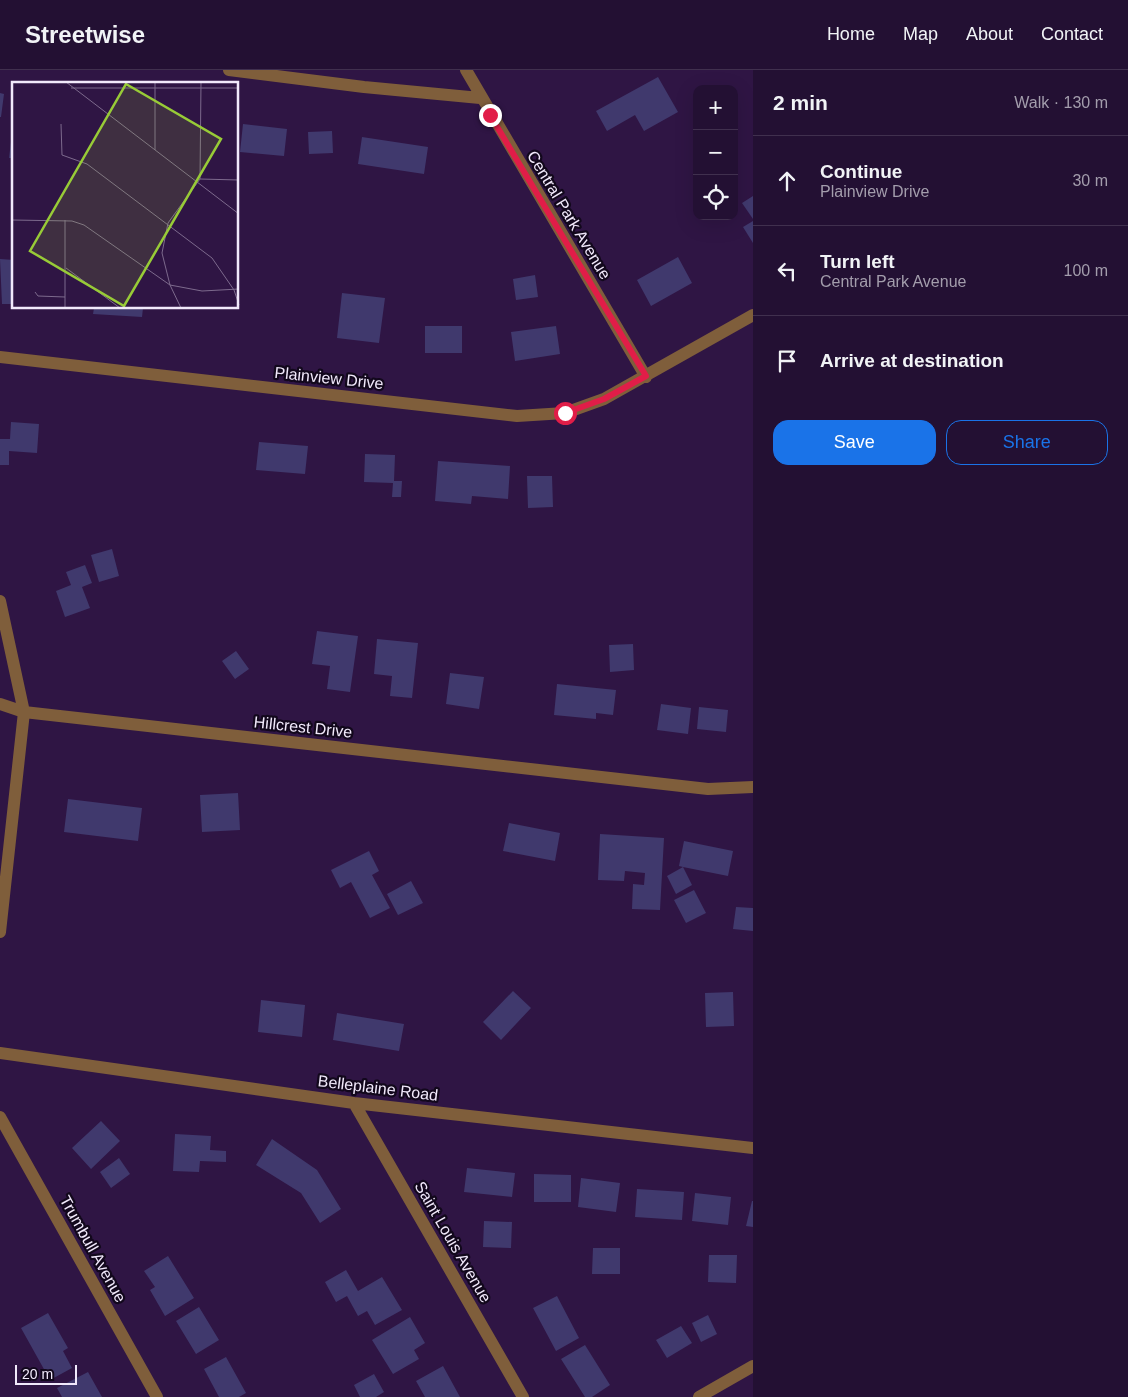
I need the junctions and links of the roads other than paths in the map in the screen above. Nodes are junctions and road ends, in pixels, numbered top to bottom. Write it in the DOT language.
graph roads {
  1 [pos="229,70"];
  2 [pos="466,70"];
  3 [pos="480,98"];
  4 [pos="753,315"];
  5 [pos="0,357"];
  6 [pos="646,376"];
  7 [pos="0,601"];
  8 [pos="0,704"];
  9 [pos="24,712"];
  10 [pos="753,787"];
  11 [pos="0,932"];
  12 [pos="0,1053"];
  13 [pos="354,1103"];
  14 [pos="0,1117"];
  15 [pos="753,1148"];
  16 [pos="753,1366"];
  17 [pos="157,1397"];
  18 [pos="523,1397"];
  19 [pos="699,1397"];
  1 -- 3 [label="street"];
  2 -- 3 [label="street, Central Park Avenue"];
  3 -- 6 [label="street, Central Park Avenue"];
  4 -- 6 [label="street, Plainview Drive"];
  5 -- 6 [label="street, Plainview Drive"];
  7 -- 9 [label="street"];
  8 -- 9 [label="street, Hillcrest Drive"];
  9 -- 10 [label="street, Hillcrest Drive"];
  9 -- 11 [label="street"];
  12 -- 13 [label="street, Belleplaine Road"];
  13 -- 15 [label="street, Belleplaine Road"];
  13 -- 18 [label="street, Saint Louis Avenue"];
  14 -- 17 [label="street, Trumbull Avenue"];
  16 -- 19 [label="street"];
}
